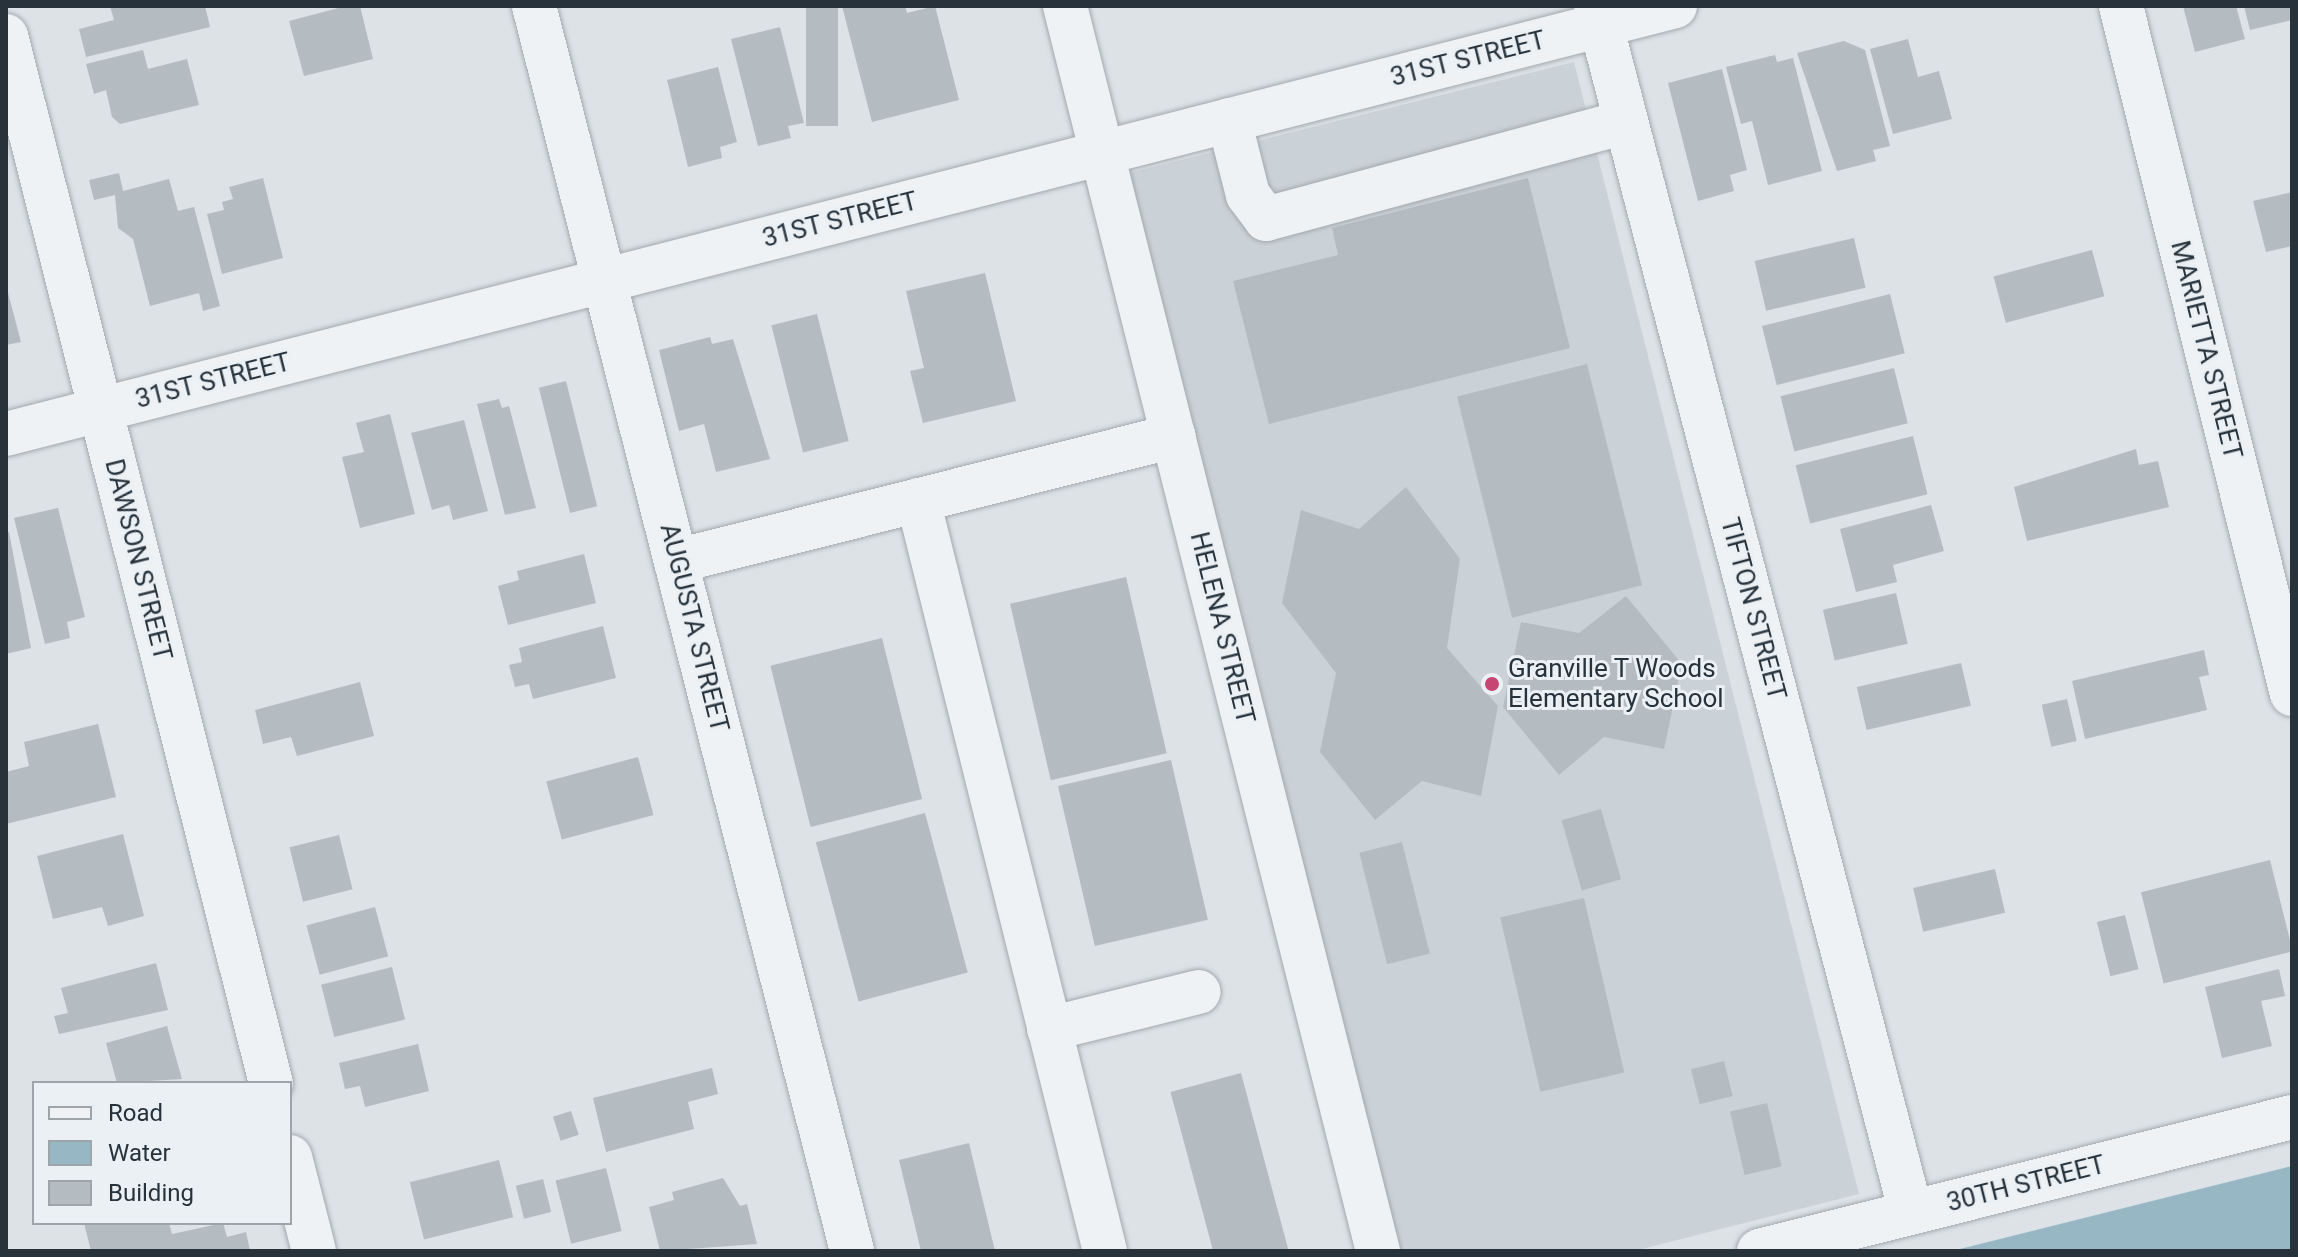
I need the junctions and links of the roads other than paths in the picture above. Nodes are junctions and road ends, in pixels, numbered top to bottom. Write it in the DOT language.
graph roads {
  1 [pos="534,6"];
  2 [pos="1065,6"];
  3 [pos="1675,6"];
  4 [pos="2121,6"];
  5 [pos="1598,15"];
  6 [pos="6,36"];
  7 [pos="1229,120"];
  8 [pos="1626,122"];
  9 [pos="1103,153"];
  10 [pos="606,280"];
  11 [pos="100,410"];
  12 [pos="6,434"];
  13 [pos="1174,436"];
  14 [pos="918,500"];
  15 [pos="677,561"];
  16 [pos="2292,694"];
  17 [pos="1199,992"];
  18 [pos="1049,1029"];
  19 [pos="270,1081"];
  20 [pos="2292,1117"];
  21 [pos="292,1165"];
  22 [pos="1911,1213"];
  23 [pos="314,1251"];
  24 [pos="852,1251"];
  25 [pos="1105,1251"];
  26 [pos="1378,1251"];
  27 [pos="1759,1251"];
  1 -- 10 [label="street, AUGUSTA STREET"];
  2 -- 9 [label="street, HELENA STREET"];
  3 -- 5 [label="street, 31ST STREET"];
  4 -- 16 [label="street, MARIETTA STREET"];
  5 -- 7 [label="street, 31ST STREET"];
  5 -- 8 [label="street, TIFTON STREET"];
  6 -- 11 [label="street, DAWSON STREET"];
  7 -- 8 [label="street"];
  7 -- 9 [label="street, 31ST STREET"];
  8 -- 22 [label="street, TIFTON STREET"];
  9 -- 10 [label="street, 31ST STREET"];
  9 -- 13 [label="street, HELENA STREET"];
  10 -- 11 [label="street, 31ST STREET"];
  10 -- 15 [label="street, AUGUSTA STREET"];
  11 -- 12 [label="street, 31ST STREET"];
  11 -- 19 [label="street, DAWSON STREET"];
  13 -- 14 [label="street"];
  13 -- 26 [label="street, HELENA STREET"];
  14 -- 15 [label="street"];
  14 -- 18 [label="street"];
  15 -- 24 [label="street, AUGUSTA STREET"];
  17 -- 18 [label="street"];
  18 -- 25 [label="street"];
  20 -- 22 [label="street, 30TH STREET"];
  21 -- 23 [label="street"];
  22 -- 27 [label="street, 30TH STREET"];
}
